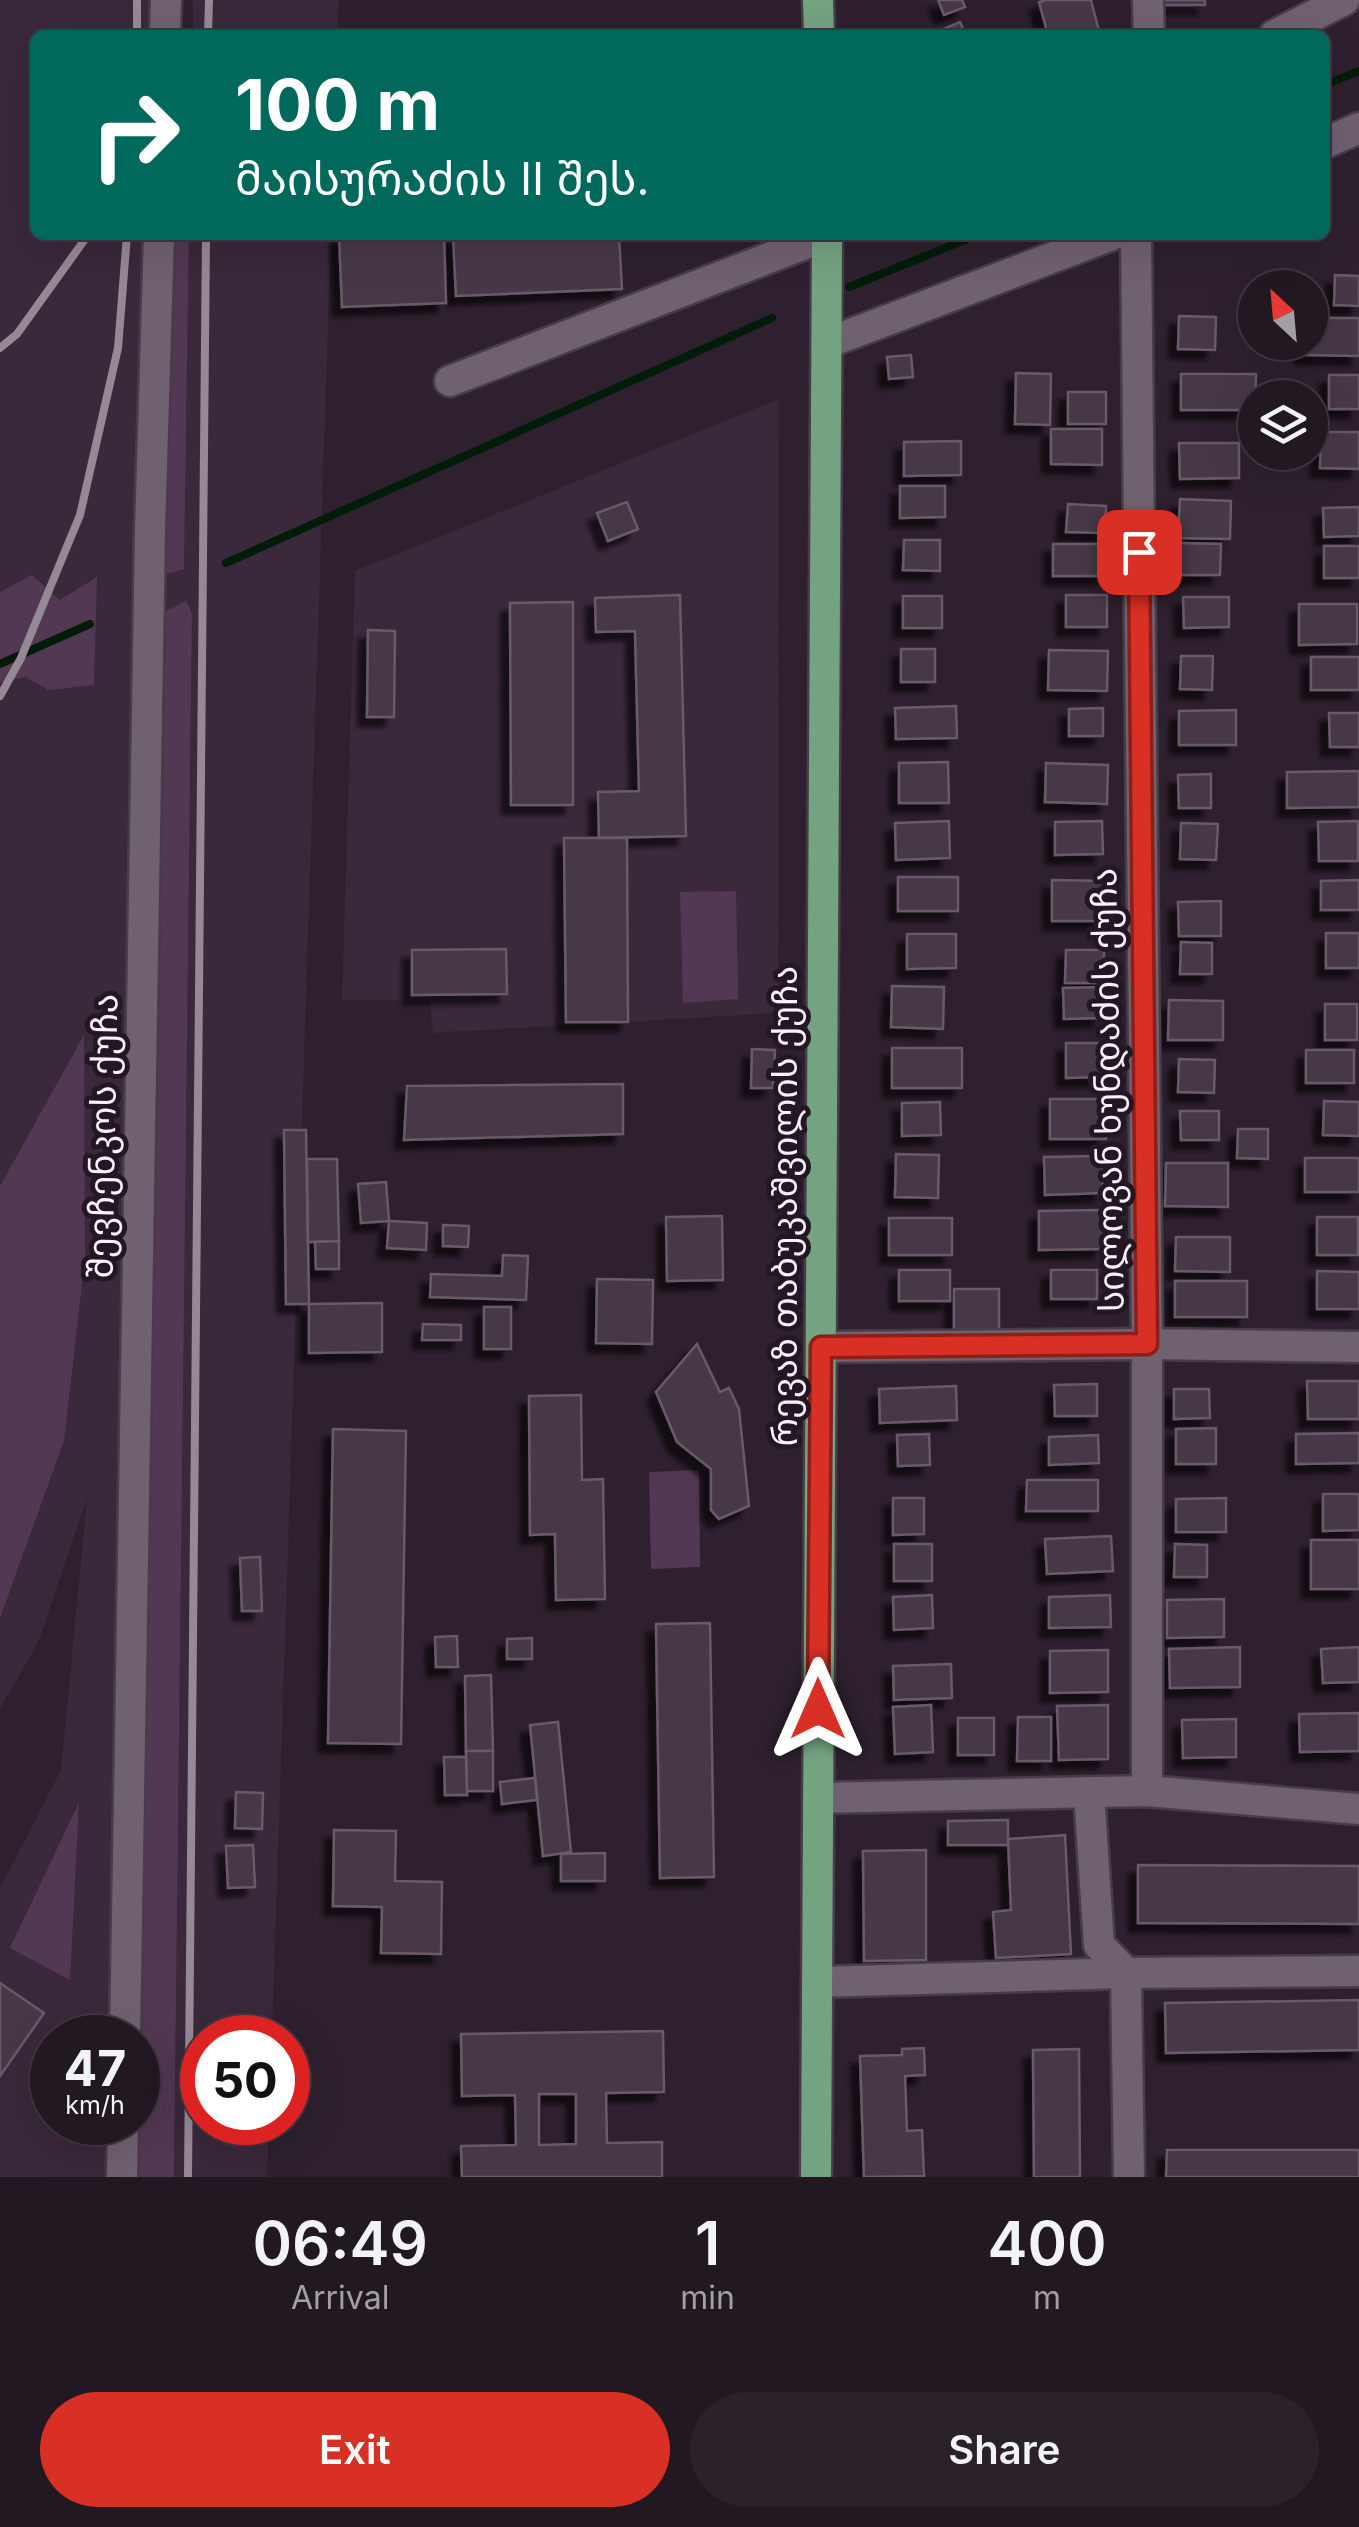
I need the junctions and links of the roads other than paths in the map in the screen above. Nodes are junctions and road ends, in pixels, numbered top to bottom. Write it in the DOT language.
graph roads {
  1 [pos="166,0"];
  2 [pos="818,0"];
  3 [pos="1148,0"];
  4 [pos="1344,0"];
  5 [pos="165,30"];
  6 [pos="819,30"];
  7 [pos="1149,30"];
  8 [pos="1285,30"];
  9 [pos="1359,128"];
  10 [pos="1330,141"];
  11 [pos="159,240"];
  12 [pos="815,240"];
  13 [pos="828,240"];
  14 [pos="1099,240"];
  15 [pos="1136,240"];
  16 [pos="827,343"];
  17 [pos="450,381"];
  18 [pos="1147,1344"];
  19 [pos="821,1347"];
  20 [pos="1359,1348"];
  21 [pos="1147,1791"];
  22 [pos="1089,1792"];
  23 [pos="818,1798"];
  24 [pos="1359,1809"];
  25 [pos="1359,1970"];
  26 [pos="1126,1973"];
  27 [pos="817,1982"];
  28 [pos="125,2015"];
  29 [pos="123,2145"];
  30 [pos="122,2177"];
  31 [pos="816,2177"];
  32 [pos="1128,2177"];
  1 -- 5 [label="street"];
  2 -- 6 [label="main road"];
  3 -- 7 [label="street"];
  4 -- 8 [label="street"];
  9 -- 10 [label="street"];
  11 -- 28 [label="street, შევჩენკოს ქუჩა"];
  12 -- 17 [label="street"];
  13 -- 16 [label="main road, რევაზ თაბუკაშვილის ქუჩა"];
  14 -- 16 [label="street"];
  15 -- 18 [label="street, სილოვან ხუნდაძის ქუჩა"];
  16 -- 19 [label="main road, რევაზ თაბუკაშვილის ქუჩა"];
  18 -- 19 [label="street"];
  18 -- 20 [label="street"];
  18 -- 21 [label="street, სილოვან ხუნდაძის ქუჩა"];
  19 -- 23 [label="main road, რევაზ თაბუკაშვილის ქუჩა"];
  21 -- 22 [label="street"];
  21 -- 24 [label="street"];
  22 -- 23 [label="street"];
  22 -- 26 [label="street"];
  23 -- 27 [label="main road, რევაზ თაბუკაშვილის ქუჩა"];
  25 -- 26 [label="street"];
  26 -- 27 [label="street"];
  26 -- 32 [label="street"];
  27 -- 31 [label="main road, რევაზ თაბუკაშვილის ქუჩა"];
  29 -- 30 [label="street"];
}
